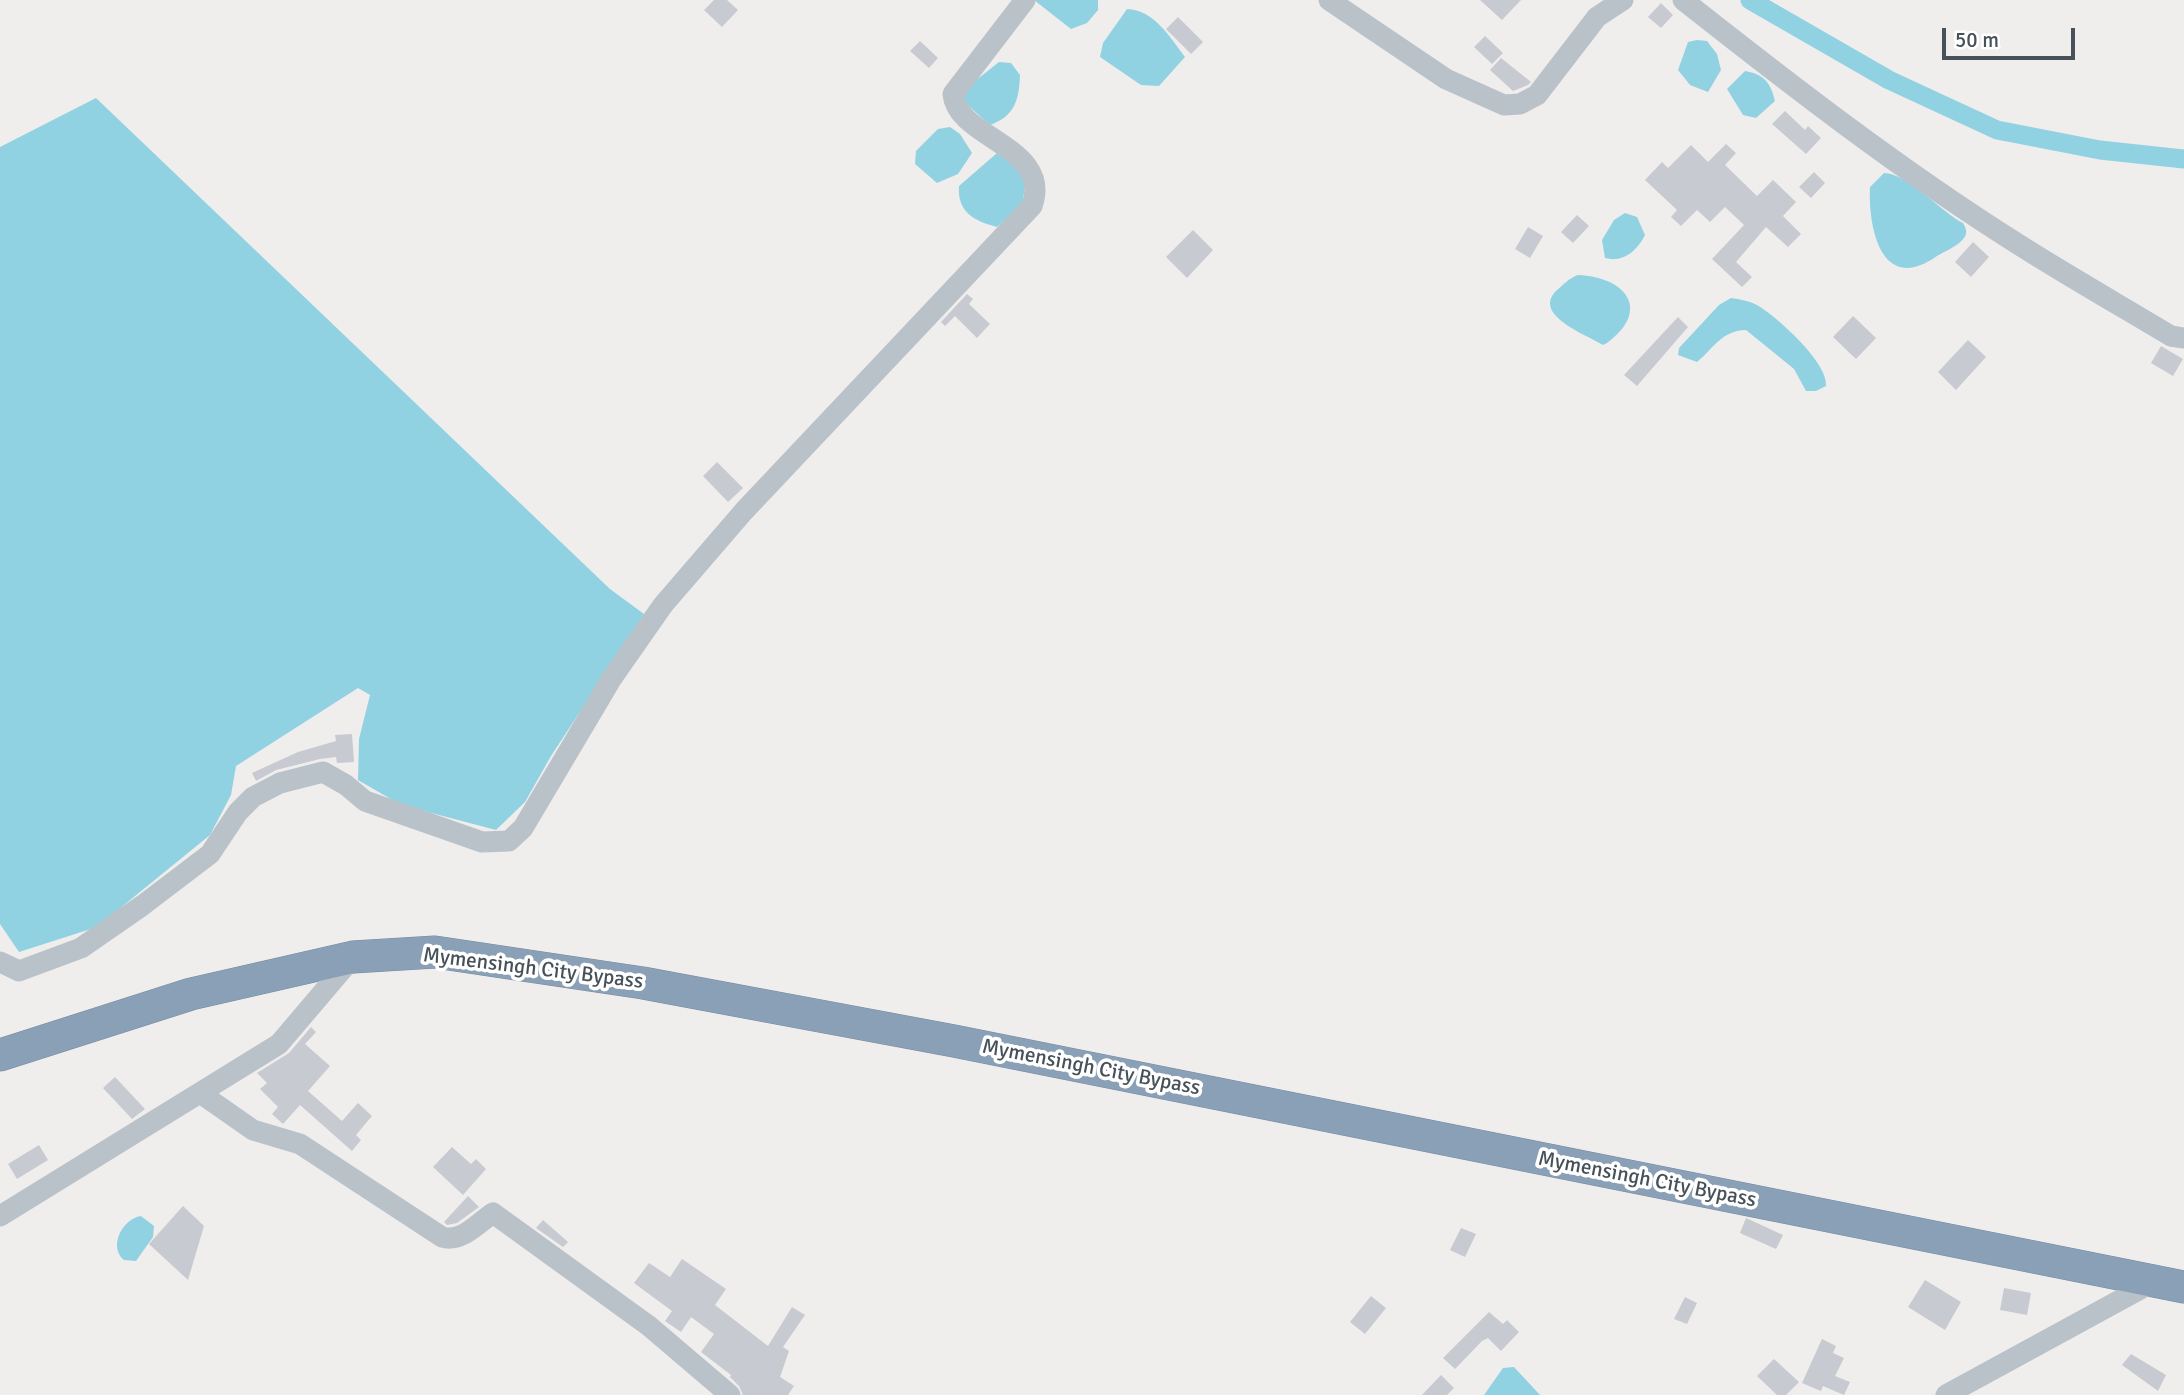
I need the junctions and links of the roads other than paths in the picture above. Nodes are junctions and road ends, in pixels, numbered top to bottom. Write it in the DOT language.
graph roads {
  1 [pos="1025,0"];
  2 [pos="1329,0"];
  3 [pos="1623,0"];
  4 [pos="1683,0"];
  5 [pos="2184,338"];
  6 [pos="353,957"];
  7 [pos="0,962"];
  8 [pos="0,1055"];
  9 [pos="200,1093"];
  10 [pos="0,1216"];
  11 [pos="2169,1284"];
  12 [pos="730,1395"];
  13 [pos="1946,1395"];
  1 -- 7 [label="street"];
  2 -- 3 [label="street"];
  4 -- 5 [label="street"];
  6 -- 8 [label="highway, Mymensingh City Bypass"];
  6 -- 9 [label="street"];
  6 -- 11 [label="highway, Mymensingh City Bypass"];
  9 -- 10 [label="street"];
  9 -- 12 [label="street"];
  11 -- 13 [label="street"];
}
